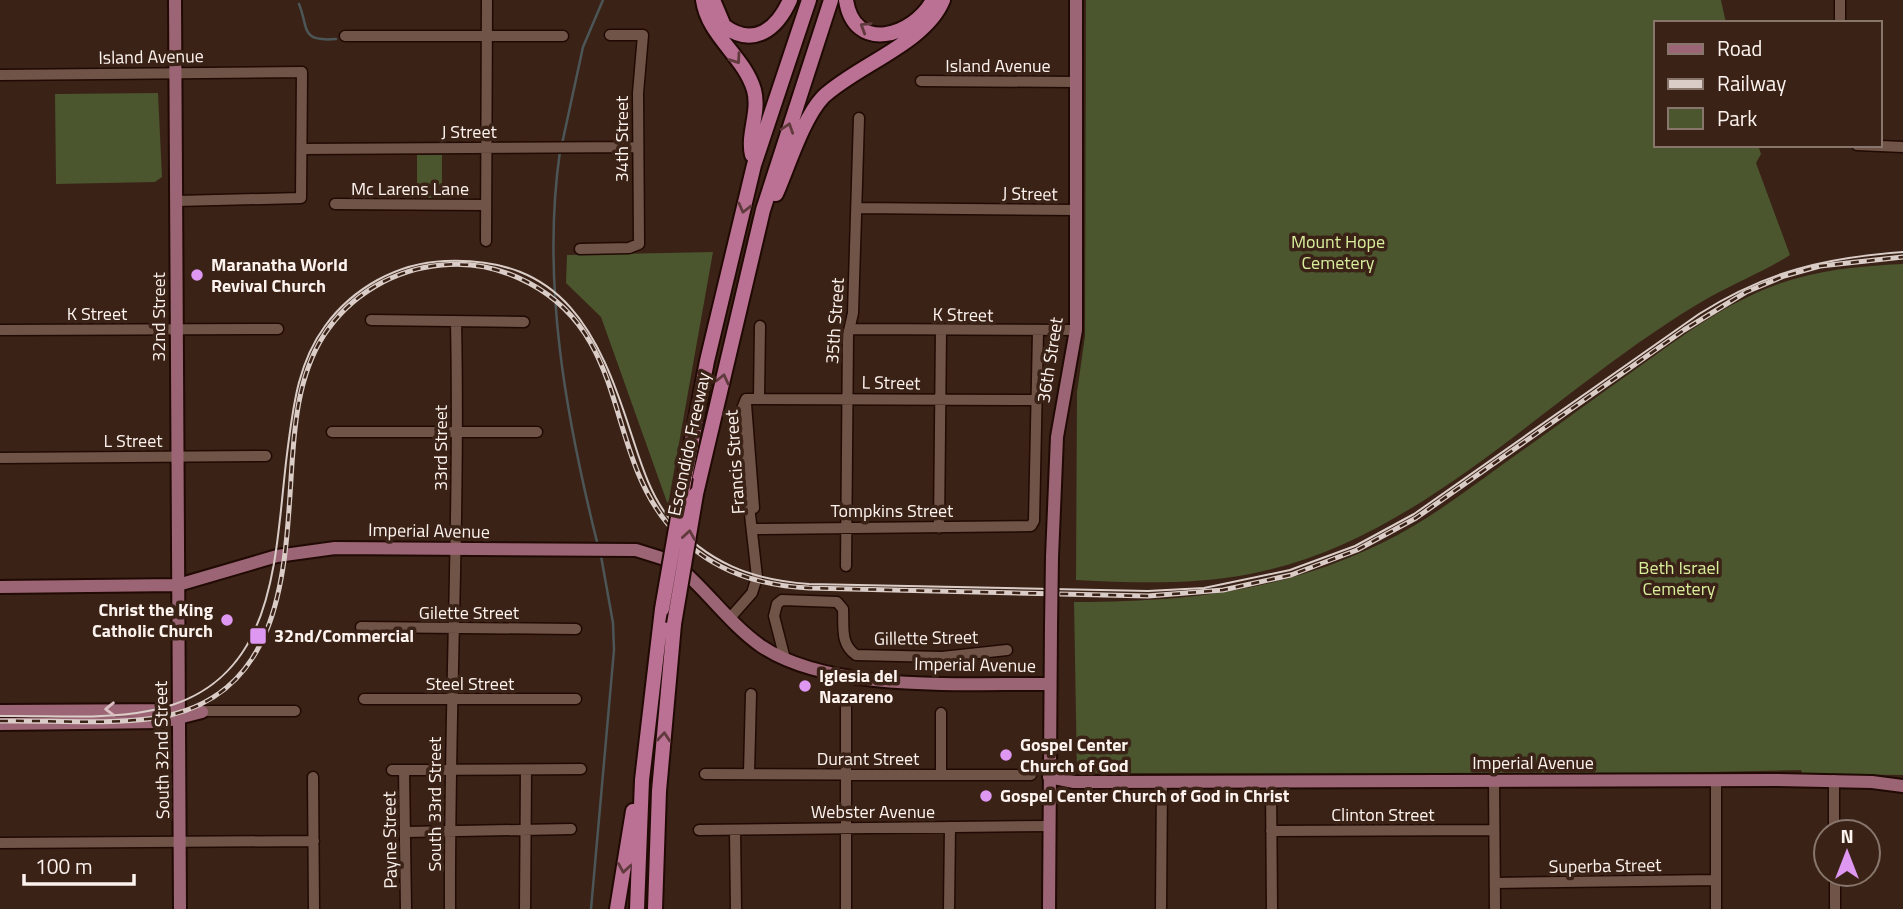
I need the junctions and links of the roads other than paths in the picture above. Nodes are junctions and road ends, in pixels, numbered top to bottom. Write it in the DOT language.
graph roads {
  1 [pos="175,0"];
  2 [pos="488,0"];
  3 [pos="703,0"];
  4 [pos="713,0"];
  5 [pos="790,0"];
  6 [pos="809,0"];
  7 [pos="831,0"];
  8 [pos="846,0"];
  9 [pos="933,0"];
  10 [pos="943,0"];
  11 [pos="1076,0"];
  12 [pos="1840,0"];
  13 [pos="1840,21"];
  14 [pos="610,35"];
  15 [pos="345,36"];
  16 [pos="487,36"];
  17 [pos="563,36"];
  18 [pos="175,73"];
  19 [pos="0,75"];
  20 [pos="921,81"];
  21 [pos="1075,82"];
  22 [pos="859,118"];
  23 [pos="1882,146"];
  24 [pos="1903,146"];
  25 [pos="638,147"];
  26 [pos="486,148"];
  27 [pos="302,149"];
  28 [pos="754,164"];
  29 [pos="176,201"];
  30 [pos="335,204"];
  31 [pos="486,205"];
  32 [pos="857,208"];
  33 [pos="1076,210"];
  34 [pos="755,240"];
  35 [pos="486,241"];
  36 [pos="580,249"];
  37 [pos="371,320"];
  38 [pos="524,321"];
  39 [pos="456,322"];
  40 [pos="760,326"];
  41 [pos="177,329"];
  42 [pos="278,329"];
  43 [pos="850,329"];
  44 [pos="0,330"];
  45 [pos="941,330"];
  46 [pos="1076,330"];
  47 [pos="1038,332"];
  48 [pos="759,397"];
  49 [pos="847,398"];
  50 [pos="746,399"];
  51 [pos="942,400"];
  52 [pos="1036,400"];
  53 [pos="332,432"];
  54 [pos="537,432"];
  55 [pos="456,433"];
  56 [pos="178,456"];
  57 [pos="266,456"];
  58 [pos="0,458"];
  59 [pos="1031,526"];
  60 [pos="846,527"];
  61 [pos="939,528"];
  62 [pos="753,529"];
  63 [pos="457,549"];
  64 [pos="846,566"];
  65 [pos="178,586"];
  66 [pos="0,587"];
  67 [pos="730,618"];
  68 [pos="361,627"];
  69 [pos="453,629"];
  70 [pos="576,629"];
  71 [pos="179,634"];
  72 [pos="1007,650"];
  73 [pos="785,659"];
  74 [pos="1048,684"];
  75 [pos="751,694"];
  76 [pos="364,699"];
  77 [pos="452,699"];
  78 [pos="576,699"];
  79 [pos="846,707"];
  80 [pos="0,711"];
  81 [pos="295,711"];
  82 [pos="202,712"];
  83 [pos="941,713"];
  84 [pos="178,714"];
  85 [pos="0,724"];
  86 [pos="581,769"];
  87 [pos="393,770"];
  88 [pos="404,770"];
  89 [pos="450,770"];
  90 [pos="526,770"];
  91 [pos="705,774"];
  92 [pos="749,774"];
  93 [pos="941,774"];
  94 [pos="846,775"];
  95 [pos="1031,775"];
  96 [pos="313,777"];
  97 [pos="1049,777"];
  98 [pos="642,780"];
  99 [pos="1494,780"];
  100 [pos="1716,780"];
  101 [pos="1834,780"];
  102 [pos="1162,782"];
  103 [pos="1271,782"];
  104 [pos="1903,786"];
  105 [pos="1835,818"];
  106 [pos="1047,826"];
  107 [pos="950,827"];
  108 [pos="845,828"];
  109 [pos="571,829"];
  110 [pos="699,830"];
  111 [pos="735,830"];
  112 [pos="1494,830"];
  113 [pos="450,831"];
  114 [pos="526,831"];
  115 [pos="1271,831"];
  116 [pos="406,832"];
  117 [pos="314,841"];
  118 [pos="181,842"];
  119 [pos="0,843"];
  120 [pos="1716,880"];
  121 [pos="1495,883"];
  122 [pos="1835,888"];
  123 [pos="658,905"];
  124 [pos="180,909"];
  125 [pos="314,909"];
  126 [pos="406,909"];
  127 [pos="450,909"];
  128 [pos="525,909"];
  129 [pos="617,909"];
  130 [pos="637,909"];
  131 [pos="736,909"];
  132 [pos="846,909"];
  133 [pos="949,909"];
  134 [pos="1049,909"];
  135 [pos="1161,909"];
  136 [pos="1272,909"];
  137 [pos="1495,909"];
  138 [pos="1716,909"];
  139 [pos="1835,909"];
  1 -- 18 [label="main road, 32nd Street"];
  2 -- 16 [label="street"];
  3 -- 28 [label="highway, one-way"];
  4 -- 5 [label="highway"];
  6 -- 28 [label="highway, Escondido Freeway"];
  34 -- 7 [label="highway, Escondido Freeway, one-way"];
  9 -- 8 [label="highway, one-way"];
  10 -- 34 [label="highway"];
  11 -- 21 [label="main road, 36th Street"];
  12 -- 13 [label="street"];
  14 -- 25 [label="street, 34th Street"];
  15 -- 16 [label="street"];
  16 -- 17 [label="street"];
  16 -- 26 [label="street"];
  18 -- 19 [label="street, Island Avenue"];
  18 -- 27 [label="street, Island Avenue"];
  18 -- 29 [label="main road, 32nd Street"];
  20 -- 21 [label="street, Island Avenue"];
  21 -- 33 [label="main road, 36th Street"];
  22 -- 32 [label="street, 35th Street"];
  23 -- 24 [label="street"];
  25 -- 26 [label="street, J Street"];
  25 -- 36 [label="street, 34th Street"];
  26 -- 27 [label="street, J Street"];
  26 -- 31 [label="street"];
  27 -- 29 [label="street"];
  28 -- 98 [label="highway, Escondido Freeway, one-way, bridge"];
  29 -- 41 [label="main road, 32nd Street"];
  30 -- 31 [label="street, Mc Larens Lane"];
  31 -- 35 [label="street"];
  32 -- 33 [label="street, J Street"];
  32 -- 43 [label="street, 35th Street"];
  33 -- 46 [label="main road, 36th Street"];
  123 -- 34 [label="highway, Escondido Freeway, one-way, bridge"];
  37 -- 39 [label="street"];
  38 -- 39 [label="street"];
  39 -- 55 [label="street, 33rd Street"];
  40 -- 48 [label="street, Francis Street"];
  41 -- 42 [label="street, K Street"];
  41 -- 44 [label="street, K Street"];
  41 -- 56 [label="main road, 32nd Street"];
  43 -- 45 [label="street, K Street"];
  43 -- 49 [label="street, 35th Street"];
  45 -- 47 [label="street, K Street"];
  45 -- 51 [label="street"];
  46 -- 47 [label="street, K Street"];
  46 -- 74 [label="main road, 36th Street, bridge"];
  47 -- 52 [label="street, 36th Street"];
  48 -- 49 [label="street, L Street"];
  48 -- 50 [label="street, L Street"];
  49 -- 51 [label="street, L Street"];
  49 -- 60 [label="street, 35th Street"];
  50 -- 62 [label="street, Francis Street"];
  51 -- 52 [label="street, L Street"];
  51 -- 61 [label="street"];
  52 -- 59 [label="street, 36th Street"];
  53 -- 55 [label="street"];
  54 -- 55 [label="street"];
  55 -- 63 [label="street, 33rd Street"];
  56 -- 57 [label="street, L Street"];
  56 -- 58 [label="street, L Street"];
  56 -- 65 [label="main road, 32nd Street"];
  59 -- 61 [label="street, Tompkins Street"];
  60 -- 61 [label="street, Tompkins Street"];
  60 -- 62 [label="street, Tompkins Street"];
  60 -- 64 [label="street, 35th Street"];
  62 -- 67 [label="street, Francis Street"];
  63 -- 65 [label="main road, Imperial Avenue"];
  63 -- 67 [label="main road, Imperial Avenue"];
  63 -- 69 [label="street, 33rd Street"];
  65 -- 66 [label="main road, Imperial Avenue"];
  65 -- 71 [label="main road, 32nd Street"];
  67 -- 73 [label="main road, Imperial Avenue"];
  68 -- 69 [label="street, Gilette Street"];
  69 -- 70 [label="street, Gilette Street"];
  69 -- 77 [label="street, 33rd Street"];
  71 -- 84 [label="main road, South 32nd Street"];
  72 -- 73 [label="street, Gillette Street"];
  73 -- 74 [label="main road, Imperial Avenue"];
  74 -- 97 [label="main road, Imperial Avenue"];
  75 -- 92 [label="street"];
  76 -- 77 [label="street, Steel Street"];
  77 -- 78 [label="street, Steel Street"];
  77 -- 89 [label="street, South 33rd Street"];
  79 -- 94 [label="street"];
  84 -- 80 [label="main road, one-way"];
  81 -- 82 [label="street"];
  82 -- 84 [label="main road"];
  83 -- 93 [label="street"];
  84 -- 85 [label="main road"];
  84 -- 118 [label="main road, South 32nd Street"];
  86 -- 90 [label="street"];
  87 -- 88 [label="street"];
  88 -- 89 [label="street"];
  88 -- 116 [label="street, Payne Street"];
  89 -- 90 [label="street"];
  89 -- 113 [label="street, South 33rd Street"];
  90 -- 114 [label="street"];
  91 -- 92 [label="street, Durant Street"];
  92 -- 94 [label="street, Durant Street"];
  93 -- 94 [label="street, Durant Street"];
  93 -- 95 [label="street, Durant Street"];
  94 -- 108 [label="street"];
  96 -- 117 [label="street"];
  97 -- 102 [label="main road, Imperial Avenue"];
  97 -- 106 [label="main road"];
  98 -- 129 [label="highway, one-way"];
  98 -- 130 [label="highway, Escondido Freeway"];
  99 -- 100 [label="main road, Imperial Avenue"];
  99 -- 103 [label="main road, Imperial Avenue"];
  99 -- 112 [label="street"];
  100 -- 101 [label="main road, Imperial Avenue"];
  100 -- 120 [label="street"];
  101 -- 104 [label="main road, Imperial Avenue"];
  101 -- 105 [label="street"];
  102 -- 103 [label="main road, Imperial Avenue"];
  102 -- 135 [label="street"];
  103 -- 115 [label="street"];
  106 -- 107 [label="street, Webster Avenue"];
  106 -- 134 [label="main road"];
  107 -- 108 [label="street, Webster Avenue"];
  107 -- 133 [label="street"];
  108 -- 111 [label="street, Webster Avenue"];
  108 -- 132 [label="street"];
  109 -- 114 [label="street"];
  110 -- 111 [label="street, Webster Avenue"];
  111 -- 131 [label="street"];
  112 -- 115 [label="street, Clinton Street"];
  112 -- 121 [label="street"];
  113 -- 114 [label="street"];
  113 -- 116 [label="street"];
  113 -- 127 [label="street, South 33rd Street"];
  114 -- 128 [label="street"];
  115 -- 136 [label="street"];
  116 -- 126 [label="street, Payne Street"];
  117 -- 118 [label="street"];
  117 -- 125 [label="street"];
  118 -- 119 [label="street"];
  118 -- 124 [label="main road, South 32nd Street"];
  120 -- 121 [label="street, Superba Street"];
  120 -- 138 [label="street"];
  121 -- 137 [label="street"];
  122 -- 139 [label="street"];
}
